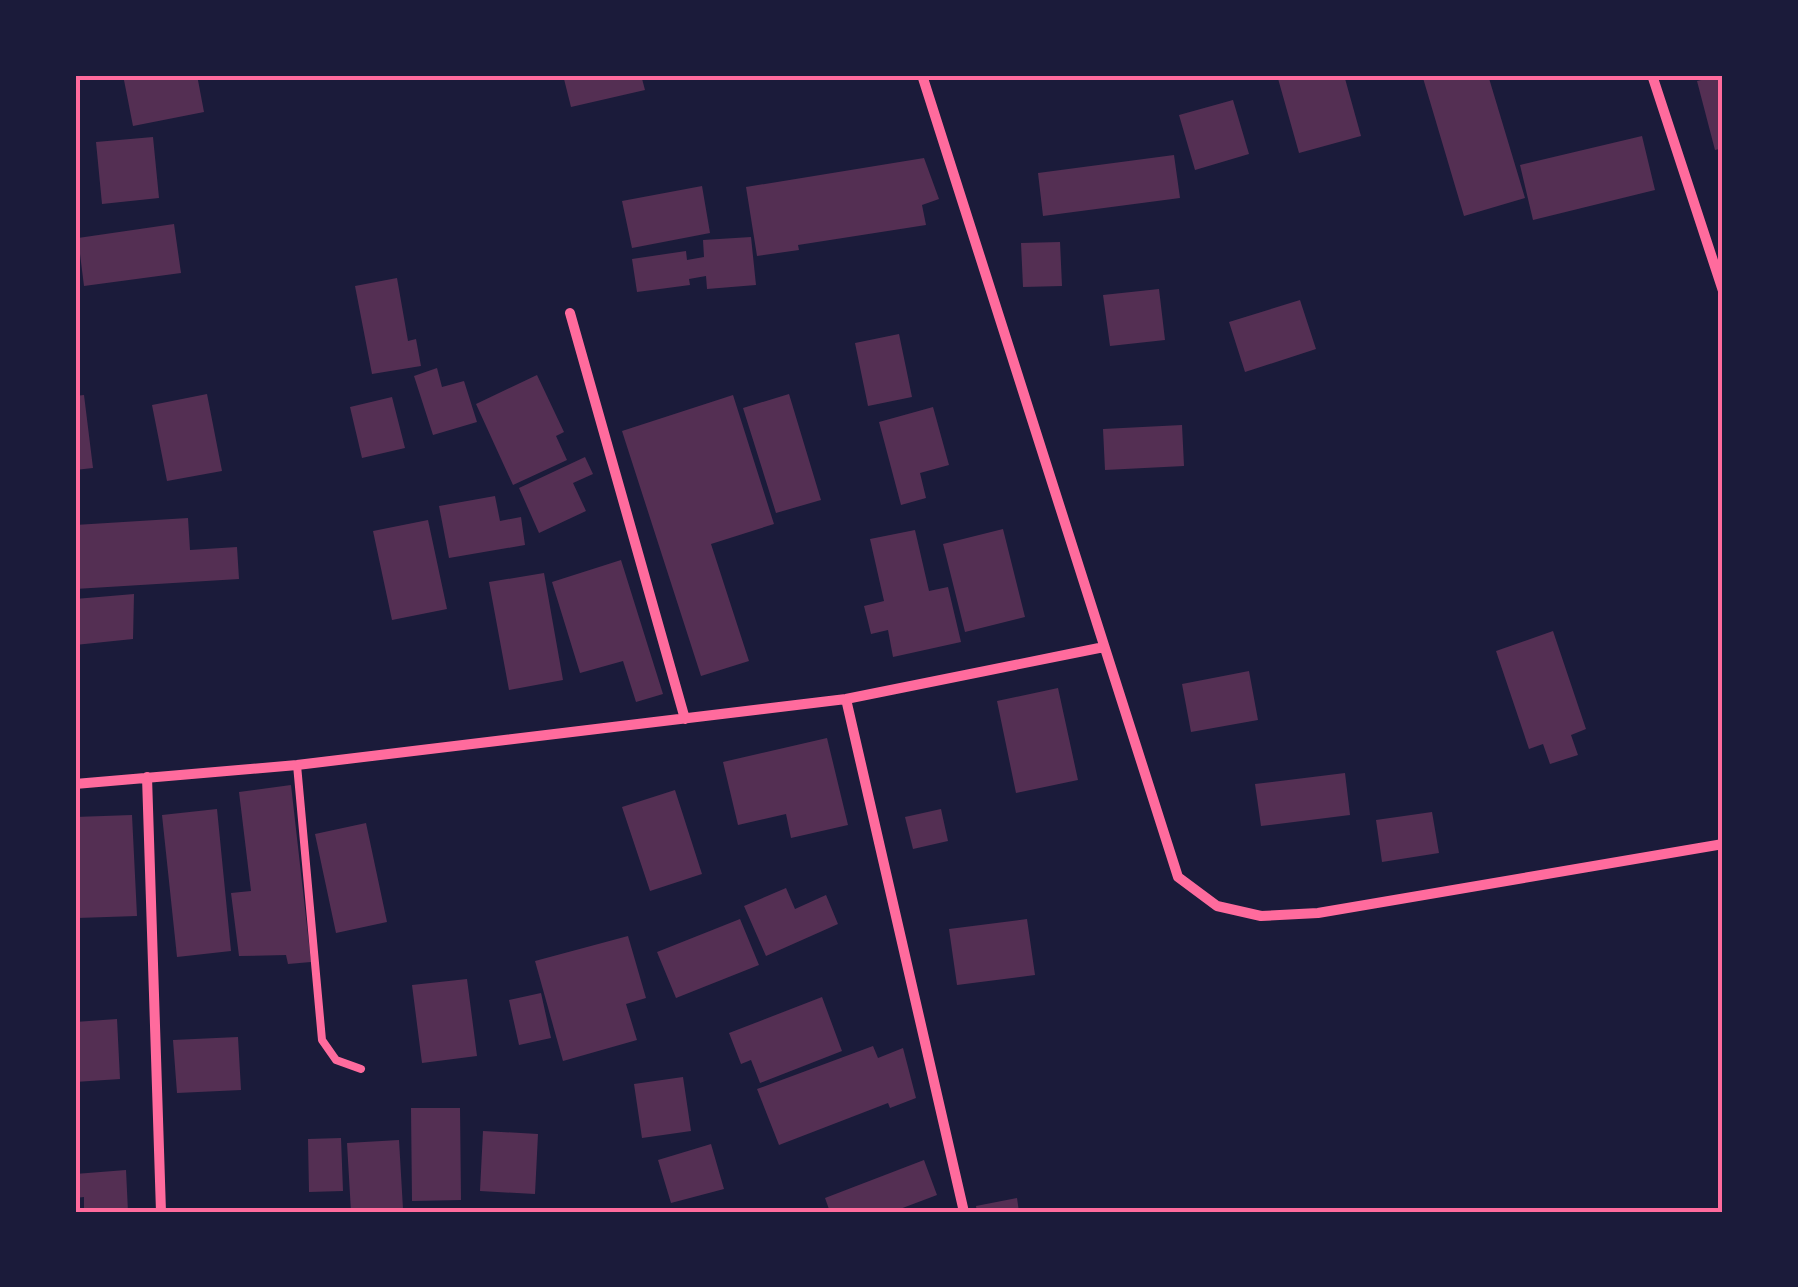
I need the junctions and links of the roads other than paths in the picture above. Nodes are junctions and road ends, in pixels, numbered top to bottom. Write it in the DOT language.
graph roads {
  1 [pos="922,75"];
  2 [pos="1652,75"];
  3 [pos="1723,290"];
  4 [pos="570,312"];
  5 [pos="1104,647"];
  6 [pos="846,699"];
  7 [pos="685,718"];
  8 [pos="296,765"];
  9 [pos="147,777"];
  10 [pos="75,784"];
  11 [pos="1723,844"];
  12 [pos="360,1068"];
  13 [pos="161,1212"];
  14 [pos="964,1212"];
  1 -- 5 [label="street"];
  2 -- 3 [label="street"];
  4 -- 7 [label="street"];
  5 -- 6 [label="street"];
  5 -- 11 [label="street"];
  6 -- 7 [label="street"];
  6 -- 14 [label="street"];
  7 -- 8 [label="street"];
  8 -- 9 [label="street"];
  8 -- 12 [label="lane"];
  9 -- 10 [label="street"];
  9 -- 13 [label="street"];
}
